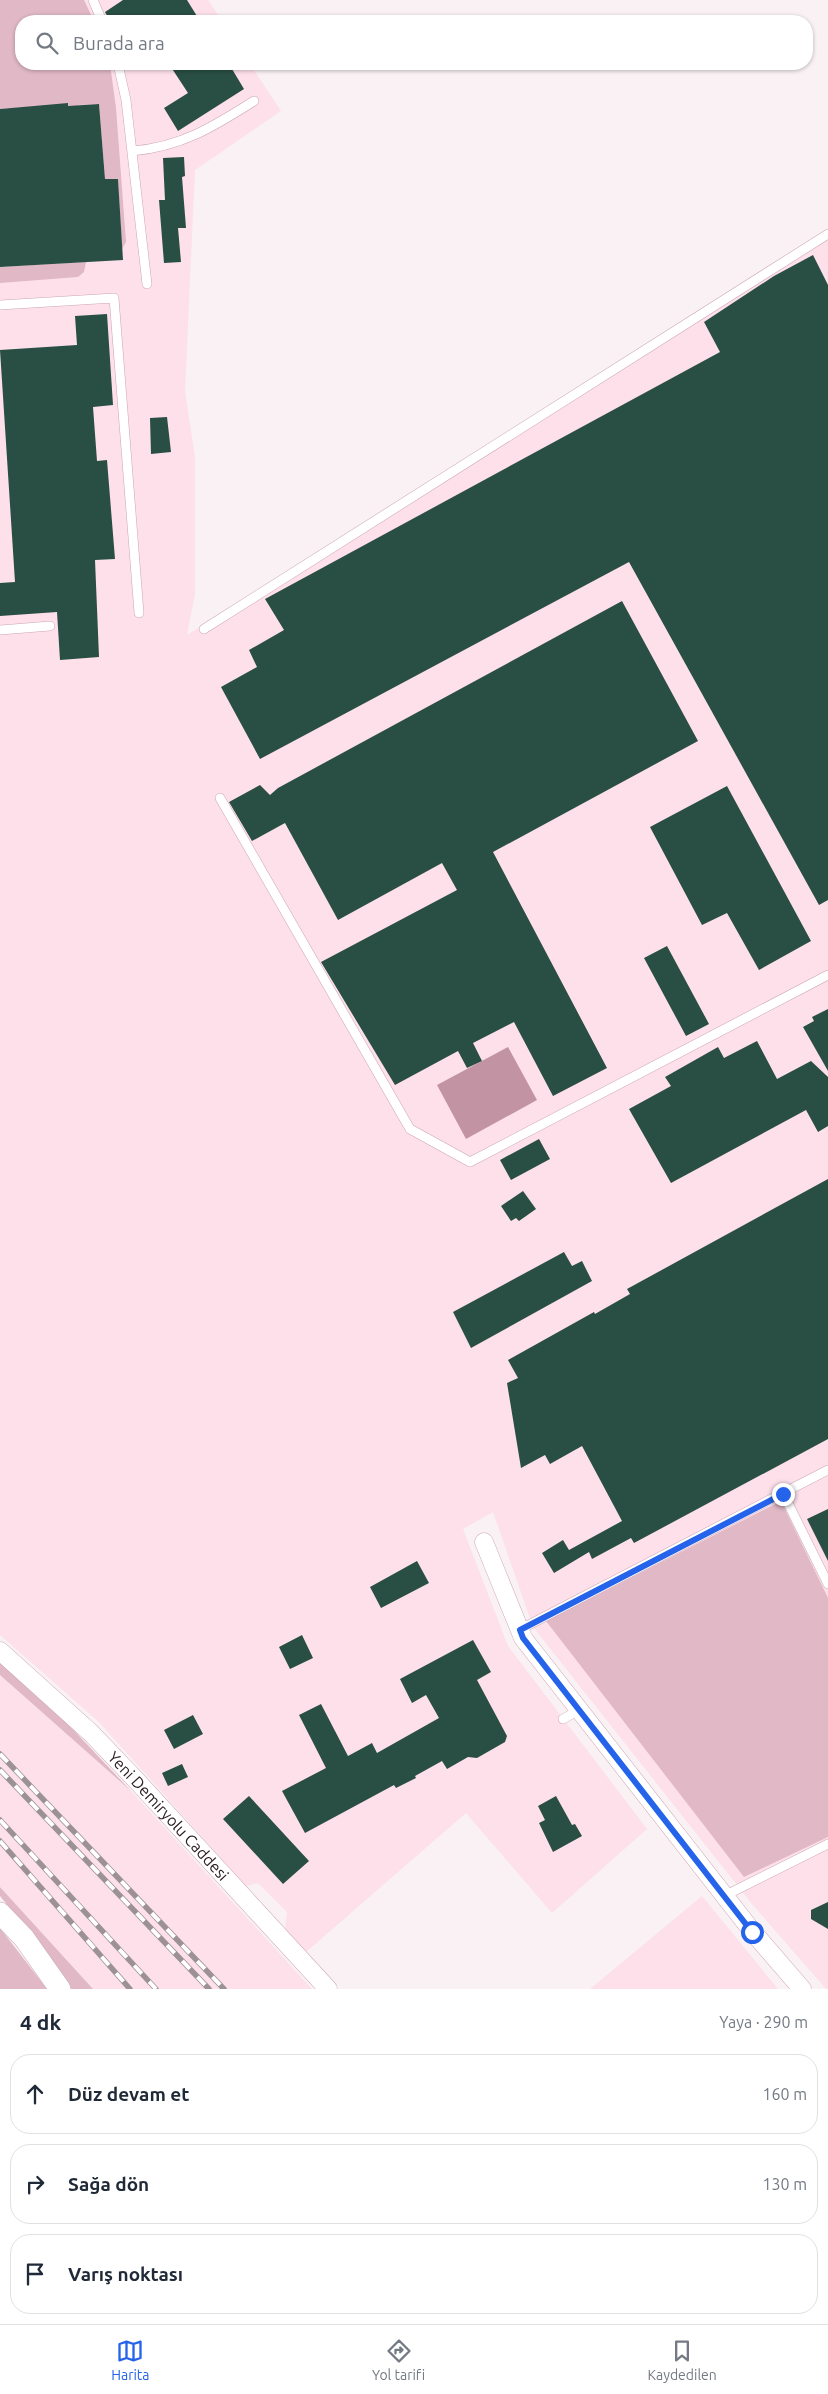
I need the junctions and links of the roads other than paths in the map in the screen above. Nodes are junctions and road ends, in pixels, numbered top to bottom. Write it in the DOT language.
graph roads {
  1 [pos="93,0"];
  2 [pos="99,15"];
  3 [pos="119,70"];
  4 [pos="254,101"];
  5 [pos="132,151"];
  6 [pos="828,234"];
  7 [pos="147,284"];
  8 [pos="0,305"];
  9 [pos="138,613"];
  10 [pos="50,626"];
  11 [pos="204,629"];
  12 [pos="0,630"];
  13 [pos="220,798"];
  14 [pos="828,975"];
  15 [pos="828,1470"];
  16 [pos="783,1494"];
  17 [pos="484,1542"];
  18 [pos="828,1584"];
  19 [pos="520,1630"];
  20 [pos="0,1651"];
  21 [pos="579,1710"];
  22 [pos="563,1719"];
  23 [pos="828,1844"];
  24 [pos="724,1896"];
  25 [pos="0,1912"];
  26 [pos="60,1989"];
  27 [pos="328,1989"];
  28 [pos="802,1989"];
  1 -- 2 [label="lane"];
  3 -- 5 [label="lane"];
  4 -- 5 [label="lane"];
  5 -- 7 [label="lane"];
  6 -- 11 [label="lane"];
  8 -- 9 [label="lane"];
  10 -- 12 [label="lane"];
  13 -- 14 [label="lane"];
  15 -- 16 [label="lane"];
  16 -- 18 [label="lane"];
  16 -- 19 [label="lane"];
  17 -- 19 [label="street"];
  19 -- 21 [label="street"];
  20 -- 27 [label="street, Yeni Demiryolu Caddesi"];
  21 -- 22 [label="lane"];
  21 -- 24 [label="street"];
  23 -- 24 [label="lane"];
  24 -- 28 [label="street"];
  25 -- 26 [label="street"];
}
